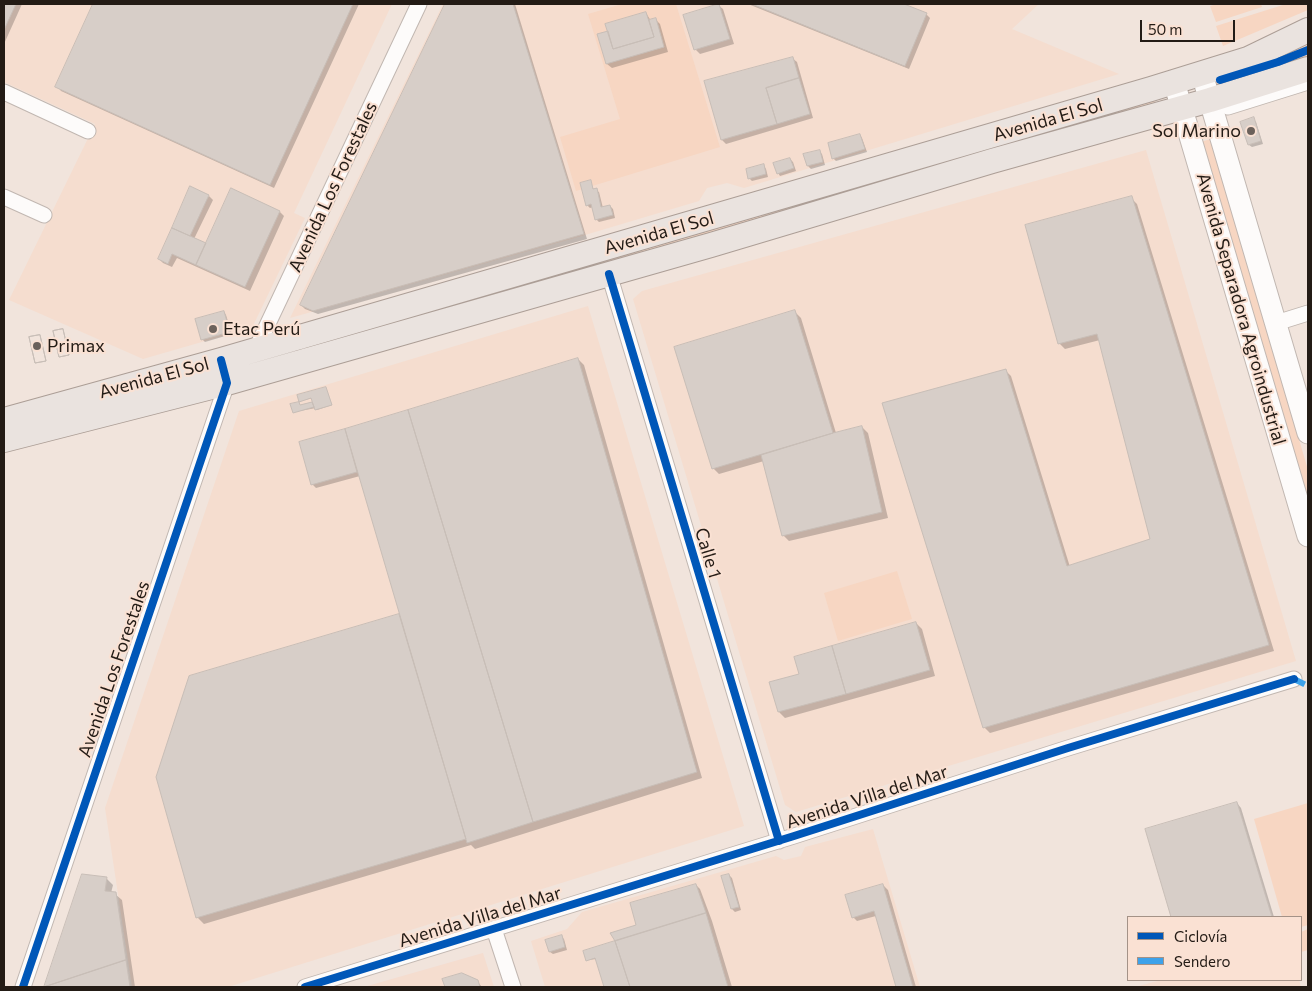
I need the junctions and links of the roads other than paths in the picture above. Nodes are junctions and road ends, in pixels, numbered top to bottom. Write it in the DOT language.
graph roads {
  1 [pos="419,4"];
  2 [pos="1308,30"];
  3 [pos="1308,69"];
  4 [pos="1202,74"];
  5 [pos="1174,82"];
  6 [pos="1308,82"];
  7 [pos="4,92"];
  8 [pos="1210,100"];
  9 [pos="1182,108"];
  10 [pos="88,131"];
  11 [pos="4,197"];
  12 [pos="44,215"];
  13 [pos="609,274"];
  14 [pos="1308,313"];
  15 [pos="1276,323"];
  16 [pos="256,349"];
  17 [pos="221,360"];
  18 [pos="264,372"];
  19 [pos="227,383"];
  20 [pos="4,420"];
  21 [pos="1308,433"];
  22 [pos="4,440"];
  23 [pos="1308,536"];
  24 [pos="1294,679"];
  25 [pos="779,841"];
  26 [pos="494,929"];
  27 [pos="23,987"];
  28 [pos="305,987"];
  29 [pos="513,987"];
  1 -- 16 [label="street, Avenida Los Forestales"];
  2 -- 4 [label="main road, Avenida El Sol"];
  3 -- 8 [label="main road, Avenida El Sol"];
  4 -- 5 [label="main road, Avenida El Sol"];
  4 -- 8 [label="street, Avenida Separadora Agroindustrial"];
  5 -- 9 [label="street, Avenida Separadora Agroindustrial"];
  5 -- 16 [label="main road, Avenida El Sol"];
  6 -- 8 [label="street, Avenida El Sol"];
  7 -- 10 [label="street"];
  8 -- 9 [label="main road, Avenida El Sol"];
  8 -- 15 [label="street, Avenida Separadora Agroindustrial"];
  9 -- 13 [label="main road, Avenida El Sol"];
  9 -- 23 [label="street, Avenida Separadora Agroindustrial"];
  11 -- 12 [label="street"];
  13 -- 18 [label="main road, Avenida El Sol"];
  13 -- 25 [label="street, Calle 1"];
  14 -- 15 [label="street"];
  15 -- 21 [label="street, Avenida Separadora Agroindustrial"];
  16 -- 17 [label="main road, Avenida El Sol"];
  16 -- 18 [label="street"];
  16 -- 19 [label="street, Avenida Los Forestales"];
  17 -- 19 [label="street"];
  17 -- 20 [label="main road, Avenida El Sol"];
  18 -- 19 [label="main road, Avenida El Sol"];
  19 -- 22 [label="main road, Avenida El Sol"];
  19 -- 27 [label="street, Avenida Los Forestales"];
  24 -- 25 [label="street, Avenida Villa del Mar"];
  25 -- 26 [label="street, Avenida Villa del Mar"];
  26 -- 28 [label="street, Avenida Villa del Mar"];
  26 -- 29 [label="street"];
}
